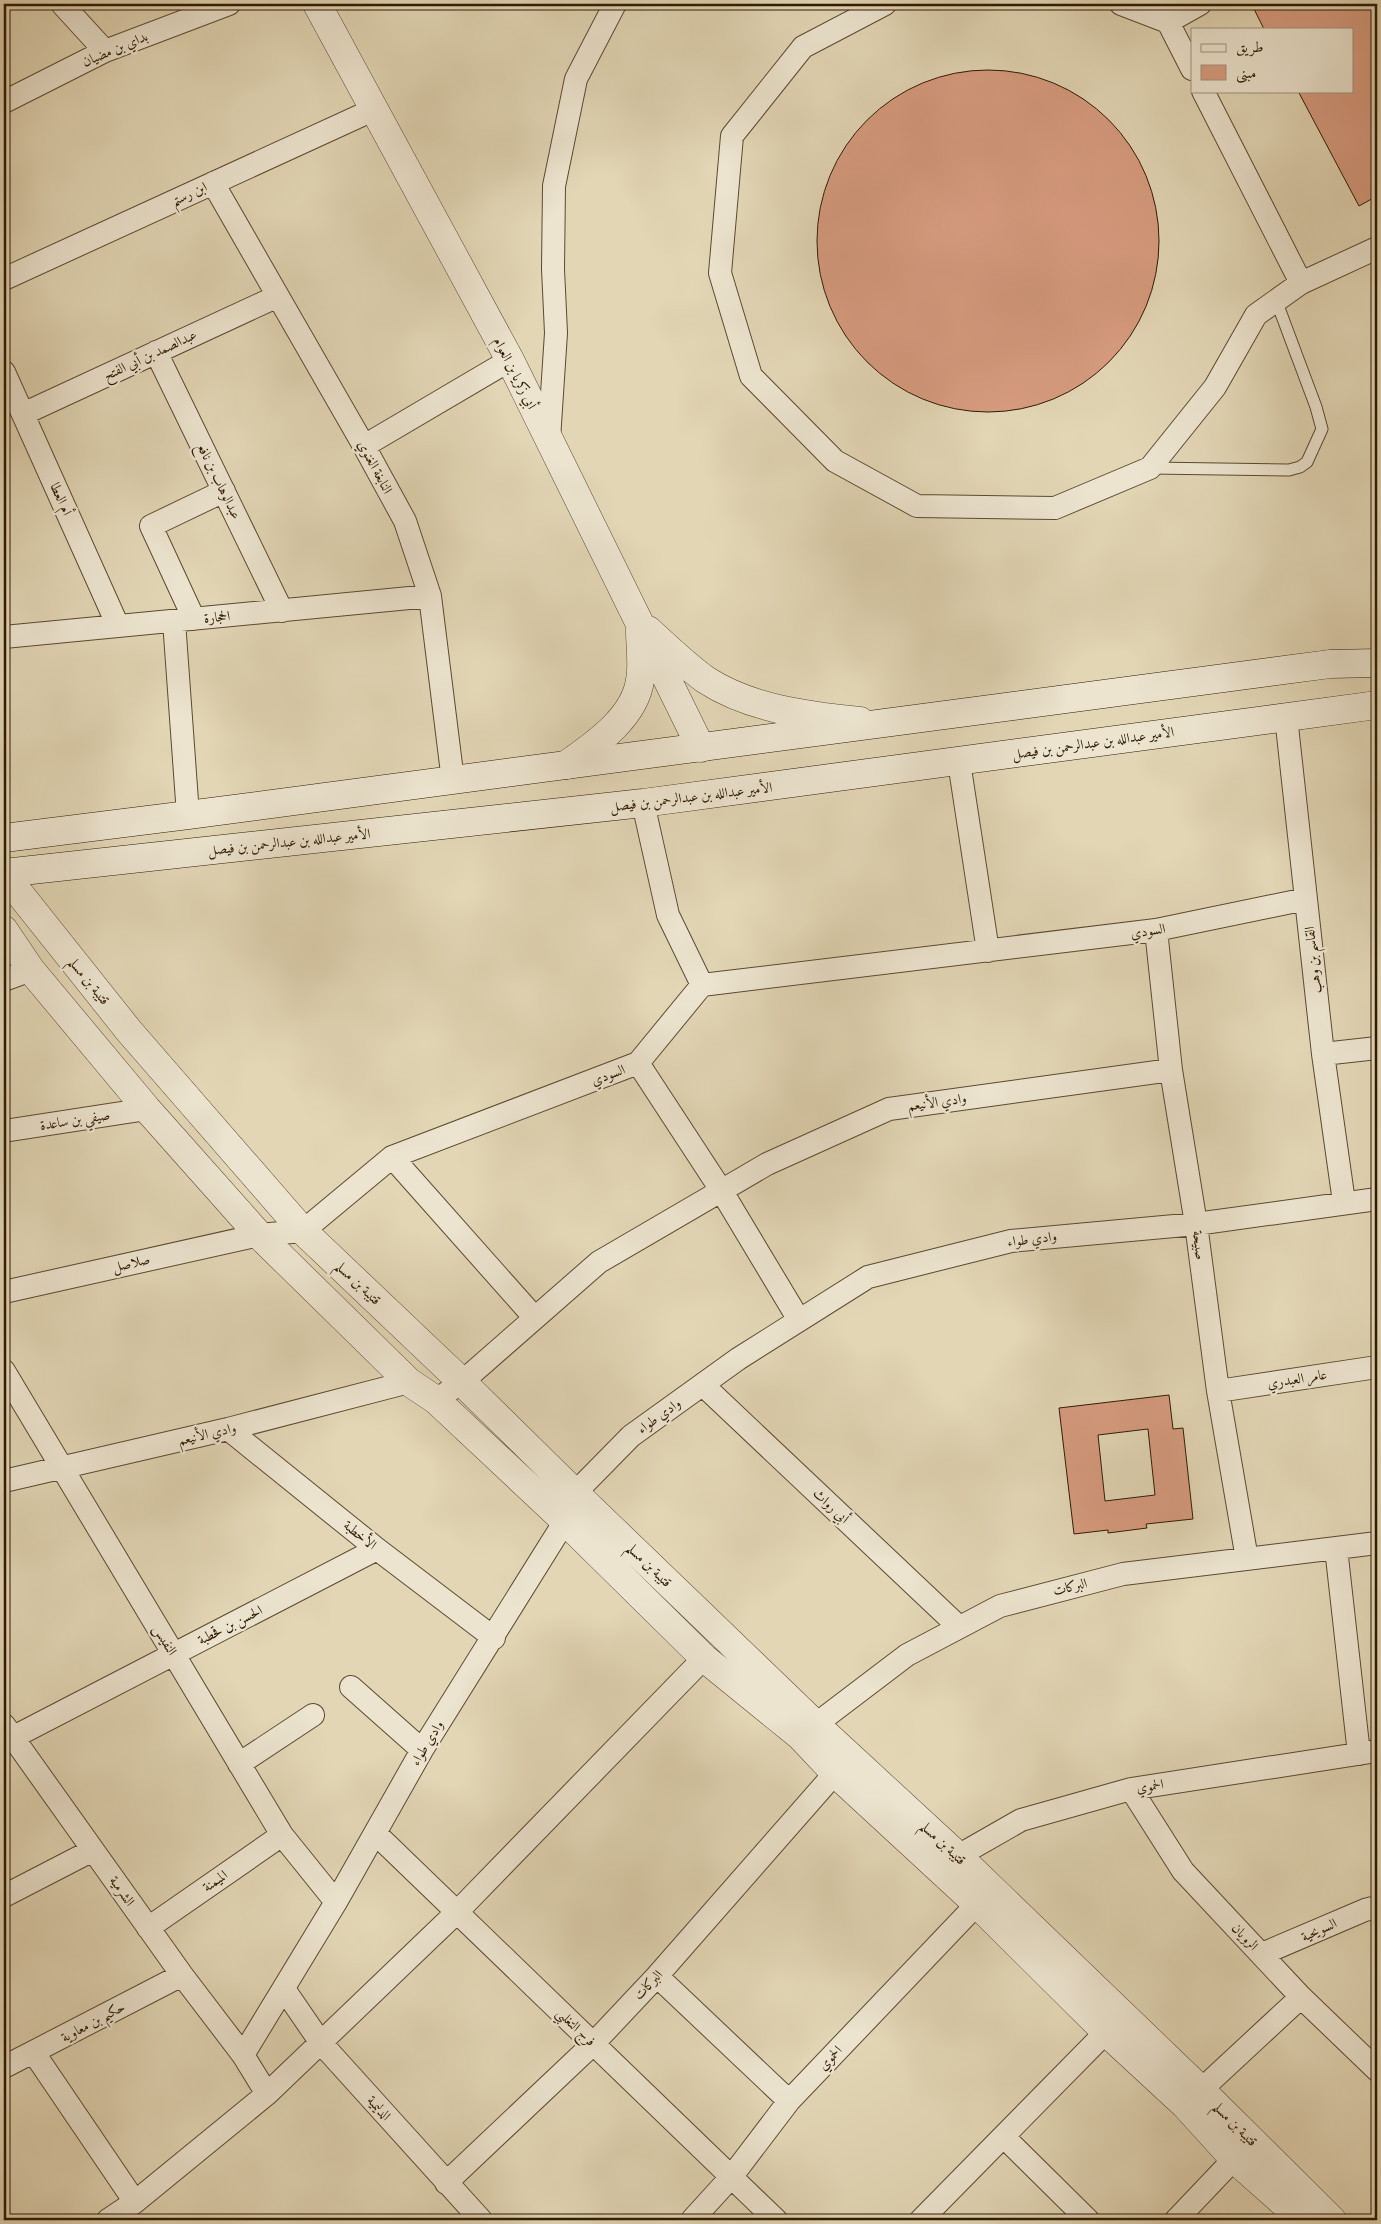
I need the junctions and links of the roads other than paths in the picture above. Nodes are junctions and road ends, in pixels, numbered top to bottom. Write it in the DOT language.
graph roads {
  1 [pos="62,4"];
  2 [pos="317,4"];
  3 [pos="615,4"];
  4 [pos="885,4"];
  5 [pos="1121,4"];
  6 [pos="1200,4"];
  7 [pos="217,6"];
  8 [pos="1168,22"];
  9 [pos="105,52"];
  10 [pos="1191,67"];
  11 [pos="1204,92"];
  12 [pos="4,102"];
  13 [pos="375,109"];
  14 [pos="213,183"];
  15 [pos="1377,248"];
  16 [pos="4,279"];
  17 [pos="1301,283"];
  18 [pos="278,296"];
  19 [pos="1276,300"];
  20 [pos="156,352"];
  21 [pos="510,360"];
  22 [pos="4,372"];
  23 [pos="23,414"];
  24 [pos="549,439"];
  25 [pos="364,446"];
  26 [pos="1150,468"];
  27 [pos="224,492"];
  28 [pos="430,596"];
  29 [pos="282,610"];
  30 [pos="184,620"];
  31 [pos="639,623"];
  32 [pos="118,626"];
  33 [pos="4,637"];
  34 [pos="1377,663"];
  35 [pos="1377,704"];
  36 [pos="1286,717"];
  37 [pos="884,724"];
  38 [pos="701,748"];
  39 [pos="959,762"];
  40 [pos="566,766"];
  41 [pos="453,780"];
  42 [pos="643,803"];
  43 [pos="188,816"];
  44 [pos="4,838"];
  45 [pos="4,874"];
  46 [pos="1306,899"];
  47 [pos="4,930"];
  48 [pos="1156,930"];
  49 [pos="988,951"];
  50 [pos="30,970"];
  51 [pos="4,980"];
  52 [pos="702,985"];
  53 [pos="1377,1048"];
  54 [pos="1323,1054"];
  55 [pos="638,1063"];
  56 [pos="1171,1070"];
  57 [pos="147,1108"];
  58 [pos="4,1131"];
  59 [pos="392,1157"];
  60 [pos="721,1190"];
  61 [pos="1377,1199"];
  62 [pos="1344,1202"];
  63 [pos="1196,1224"];
  64 [pos="303,1231"];
  65 [pos="259,1235"];
  66 [pos="4,1292"];
  67 [pos="534,1317"];
  68 [pos="799,1320"];
  69 [pos="1377,1367"];
  70 [pos="4,1371"];
  71 [pos="409,1382"];
  72 [pos="462,1382"];
  73 [pos="703,1385"];
  74 [pos="1218,1391"];
  75 [pos="436,1400"];
  76 [pos="228,1429"];
  77 [pos="62,1468"];
  78 [pos="4,1482"];
  79 [pos="575,1493"];
  80 [pos="565,1521"];
  81 [pos="1377,1543"];
  82 [pos="1336,1548"];
  83 [pos="377,1549"];
  84 [pos="1247,1559"];
  85 [pos="959,1627"];
  86 [pos="494,1638"];
  87 [pos="174,1655"];
  88 [pos="704,1658"];
  89 [pos="351,1687"];
  90 [pos="313,1715"];
  91 [pos="807,1730"];
  92 [pos="7,1735"];
  93 [pos="422,1750"];
  94 [pos="1368,1752"];
  95 [pos="239,1764"];
  96 [pos="835,1773"];
  97 [pos="1131,1789"];
  98 [pos="376,1834"];
  99 [pos="282,1835"];
  100 [pos="93,1850"];
  101 [pos="949,1864"];
  102 [pos="4,1896"];
  103 [pos="336,1902"];
  104 [pos="977,1904"];
  105 [pos="1377,1908"];
  106 [pos="457,1912"];
  107 [pos="148,1928"];
  108 [pos="1262,1954"];
  109 [pos="182,1975"];
  110 [pos="656,1976"];
  111 [pos="284,1990"];
  112 [pos="1301,1997"];
  113 [pos="1106,2032"];
  114 [pos="322,2043"];
  115 [pos="593,2044"];
  116 [pos="34,2053"];
  117 [pos="243,2055"];
  118 [pos="1375,2065"];
  119 [pos="4,2067"];
  120 [pos="268,2094"];
  121 [pos="1193,2097"];
  122 [pos="788,2101"];
  123 [pos="1004,2136"];
  124 [pos="1234,2159"];
  125 [pos="732,2176"];
  126 [pos="446,2183"];
  127 [pos="135,2202"];
  128 [pos="108,2220"];
  129 [pos="481,2220"];
  130 [pos="692,2220"];
  131 [pos="776,2220"];
  132 [pos="921,2220"];
  133 [pos="1088,2220"];
  134 [pos="1176,2220"];
  135 [pos="1303,2220"];
  136 [pos="1332,2220"];
  1 -- 9 [label="street"];
  2 -- 13 [label="street, أبي زكريا بن العوام"];
  3 -- 24 [label="street"];
  4 -- 26 [label="street"];
  5 -- 8 [label="street"];
  6 -- 8 [label="street"];
  7 -- 9 [label="street, بداي بن مضيان"];
  8 -- 10 [label="street"];
  9 -- 12 [label="street, بداي بن مضيان"];
  11 -- 17 [label="street"];
  13 -- 14 [label="street, ابن رستم"];
  13 -- 21 [label="street, أبي زكريا بن العوام"];
  14 -- 16 [label="street, ابن رستم"];
  14 -- 18 [label="street, النابغة الغنوي"];
  15 -- 17 [label="street"];
  17 -- 19 [label="street"];
  18 -- 20 [label="street, عبدالصمد بن أبي الفتح"];
  18 -- 25 [label="street, النابغة الغنوي"];
  19 -- 26 [label="street"];
  19 -- 26 [label="lane"];
  20 -- 23 [label="street, عبدالصمد بن أبي الفتح"];
  20 -- 27 [label="street, عبدالوهاب بن نافع"];
  21 -- 24 [label="street, أبي زكريا بن العوام"];
  21 -- 25 [label="street"];
  22 -- 23 [label="street, أم العطا"];
  23 -- 32 [label="street, أم العطا"];
  24 -- 31 [label="street, أبي زكريا بن العوام"];
  25 -- 28 [label="street, النابغة الغنوي"];
  27 -- 29 [label="street, عبدالوهاب بن نافع"];
  27 -- 30 [label="street"];
  28 -- 29 [label="street, الحجارة"];
  28 -- 41 [label="street, النابغة الغنوي"];
  29 -- 30 [label="street, الحجارة"];
  30 -- 32 [label="street, الحجارة"];
  30 -- 43 [label="street"];
  31 -- 37 [label="street"];
  31 -- 38 [label="street, أبي زكريا بن العوام"];
  31 -- 40 [label="street"];
  32 -- 33 [label="street, الحجارة"];
  34 -- 37 [label="street"];
  35 -- 36 [label="street, الأمير عبدالله بن عبدالرحمن بن فيصل"];
  36 -- 39 [label="street, الأمير عبدالله بن عبدالرحمن بن فيصل"];
  36 -- 46 [label="street, القاسم بن وهب"];
  37 -- 38 [label="street"];
  38 -- 40 [label="street"];
  39 -- 42 [label="street, الأمير عبدالله بن عبدالرحمن بن فيصل"];
  39 -- 49 [label="street"];
  40 -- 41 [label="street"];
  41 -- 43 [label="street"];
  42 -- 45 [label="street, الأمير عبدالله بن عبدالرحمن بن فيصل"];
  42 -- 52 [label="street"];
  43 -- 44 [label="street"];
  45 -- 64 [label="street, قتيبة بن مسلم"];
  46 -- 48 [label="street, السودي"];
  46 -- 54 [label="street, القاسم بن وهب"];
  47 -- 50 [label="street, قتيبة بن مسلم"];
  48 -- 49 [label="street, السودي"];
  48 -- 56 [label="street, صبيحة"];
  49 -- 52 [label="street, السودي"];
  50 -- 51 [label="street"];
  50 -- 57 [label="street, قتيبة بن مسلم"];
  52 -- 55 [label="street, السودي"];
  53 -- 54 [label="street"];
  54 -- 62 [label="street, القاسم بن وهب"];
  55 -- 59 [label="street, السودي"];
  55 -- 60 [label="street"];
  56 -- 60 [label="street, وادي الأنيعم"];
  56 -- 63 [label="street, صبيحة"];
  57 -- 58 [label="street, صيفي بن ساعدة"];
  57 -- 65 [label="street, قتيبة بن مسلم"];
  59 -- 64 [label="street, السودي"];
  59 -- 67 [label="street"];
  60 -- 67 [label="street, وادي الأنيعم"];
  60 -- 68 [label="street"];
  61 -- 62 [label="street, وادي طواء"];
  62 -- 63 [label="street, وادي طواء"];
  63 -- 68 [label="street, وادي طواء"];
  63 -- 74 [label="street, صبيحة"];
  64 -- 65 [label="street"];
  64 -- 72 [label="street, قتيبة بن مسلم"];
  65 -- 66 [label="street, صلاصل"];
  65 -- 71 [label="street, قتيبة بن مسلم"];
  67 -- 72 [label="street, وادي الأنيعم"];
  68 -- 73 [label="street, وادي طواء"];
  69 -- 74 [label="street, عامر العبدري"];
  70 -- 77 [label="street, النفيس"];
  71 -- 75 [label="street, قتيبة بن مسلم"];
  71 -- 76 [label="street, وادي الأنيعم"];
  72 -- 75 [label="street, وادي الأنيعم"];
  72 -- 79 [label="street, قتيبة بن مسلم"];
  73 -- 79 [label="street, وادي طواء"];
  73 -- 85 [label="street, أبي رواث"];
  74 -- 84 [label="street, صبيحة"];
  75 -- 80 [label="street, قتيبة بن مسلم"];
  76 -- 77 [label="street, وادي الأنيعم"];
  76 -- 83 [label="street, الأخطبة"];
  77 -- 78 [label="street, وادي الأنيعم"];
  77 -- 87 [label="street, النفيس"];
  79 -- 80 [label="street, وادي طواء"];
  79 -- 91 [label="street, قتيبة بن مسلم"];
  80 -- 86 [label="street, وادي طواء"];
  80 -- 88 [label="street, قتيبة بن مسلم"];
  81 -- 82 [label="street, البركات"];
  82 -- 84 [label="street, البركات"];
  82 -- 94 [label="street"];
  83 -- 86 [label="street, الأخطبة"];
  83 -- 87 [label="street, الحسن بن قحطبة"];
  84 -- 85 [label="street, البركات"];
  85 -- 91 [label="street, البركات"];
  86 -- 93 [label="street, وادي طواء"];
  87 -- 92 [label="street, الحسن بن قحطبة"];
  87 -- 95 [label="street, النفيس"];
  88 -- 91 [label="street, قتيبة بن مسلم"];
  88 -- 106 [label="street"];
  89 -- 93 [label="street"];
  90 -- 95 [label="street"];
  91 -- 96 [label="street, قتيبة بن مسلم"];
  91 -- 101 [label="street, قتيبة بن مسلم"];
  92 -- 100 [label="street, الشرمية"];
  93 -- 98 [label="street, وادي طواء"];
  94 -- 97 [label="street, الحموي"];
  95 -- 99 [label="street, النفيس"];
  96 -- 101 [label="street, قتيبة بن مسلم"];
  96 -- 110 [label="street, البركات"];
  97 -- 101 [label="street, الحموي"];
  97 -- 108 [label="street, الرويان"];
  98 -- 103 [label="street, وادي طواء"];
  98 -- 106 [label="street, فرج التغلبي"];
  99 -- 103 [label="street, النفيس"];
  99 -- 107 [label="street, الميمنة"];
  100 -- 102 [label="street"];
  100 -- 107 [label="street, الشرمية"];
  101 -- 104 [label="street, قتيبة بن مسلم"];
  101 -- 121 [label="street, قتيبة بن مسلم"];
  103 -- 111 [label="street, وادي طواء"];
  104 -- 113 [label="street, قتيبة بن مسلم"];
  104 -- 122 [label="street, الحموي"];
  105 -- 108 [label="street, السويحية"];
  106 -- 114 [label="street"];
  106 -- 115 [label="street, فرج التغلبي"];
  107 -- 109 [label="street, الشرمية"];
  108 -- 112 [label="street, الرويان"];
  109 -- 116 [label="street, حكيم بن معاوية"];
  109 -- 117 [label="street, الشرمية"];
  110 -- 115 [label="street, البركات"];
  110 -- 122 [label="street"];
  111 -- 114 [label="street, الدليمية"];
  111 -- 117 [label="street, وادي طواء"];
  112 -- 118 [label="street, الرويان"];
  112 -- 121 [label="street"];
  113 -- 121 [label="street, قتيبة بن مسلم"];
  113 -- 123 [label="street"];
  114 -- 120 [label="street"];
  114 -- 126 [label="street, الدليمية"];
  115 -- 125 [label="street, فرج التغلبي"];
  115 -- 126 [label="street, البركات"];
  116 -- 119 [label="street, حكيم بن معاوية"];
  116 -- 127 [label="street"];
  117 -- 120 [label="street, الشرمية"];
  120 -- 127 [label="street"];
  121 -- 124 [label="street, قتيبة بن مسلم"];
  121 -- 136 [label="street, قتيبة بن مسلم"];
  122 -- 125 [label="street, الحموي"];
  123 -- 132 [label="street"];
  123 -- 133 [label="street"];
  124 -- 134 [label="street"];
  124 -- 135 [label="street, قتيبة بن مسلم"];
  125 -- 130 [label="street, الحموي"];
  125 -- 131 [label="street, فرج التغلبي"];
  126 -- 129 [label="street, الدليمية"];
  127 -- 128 [label="street"];
}
